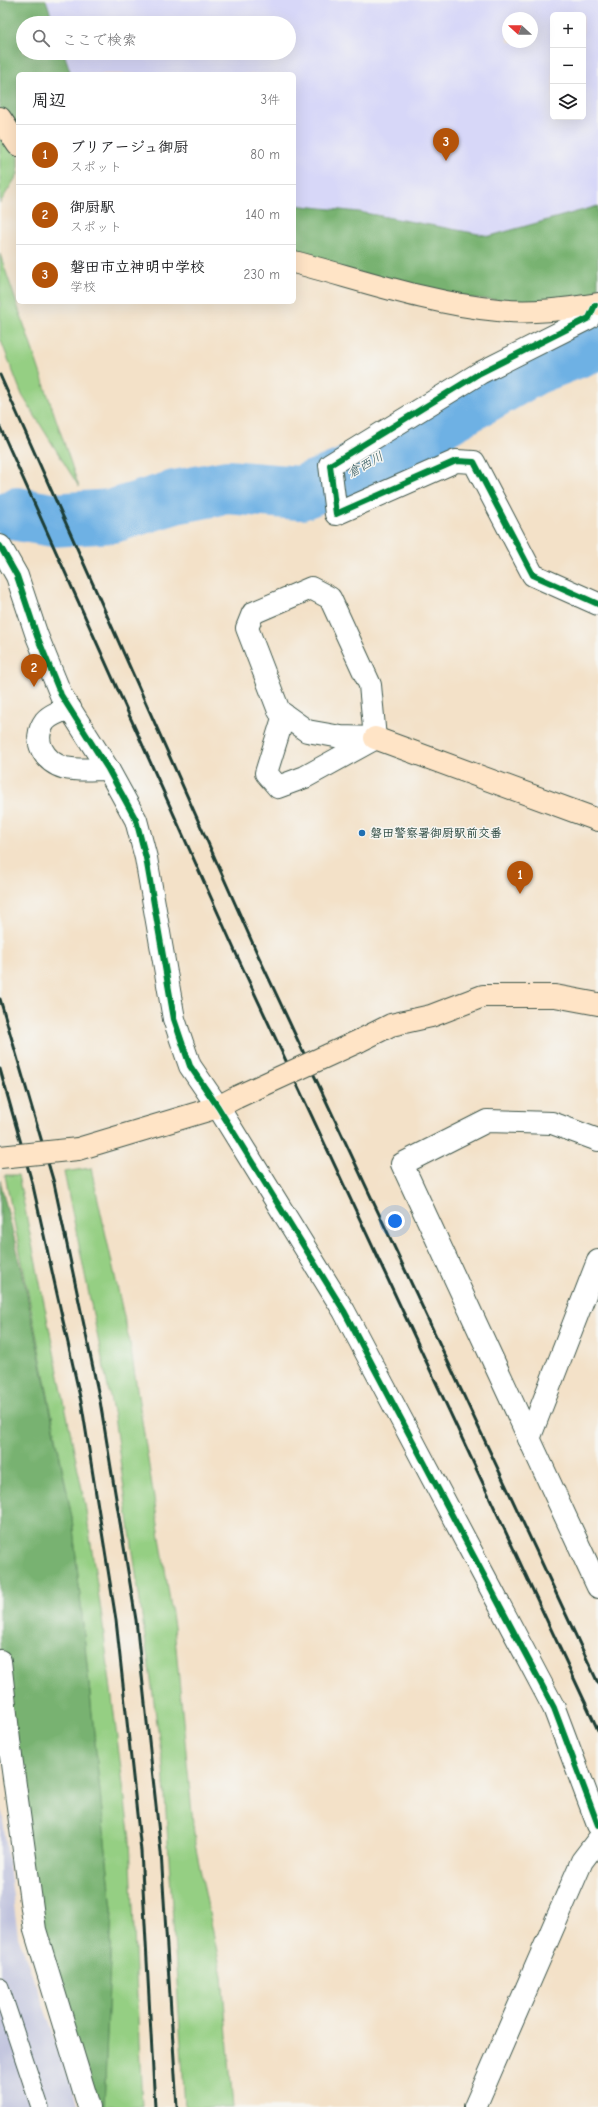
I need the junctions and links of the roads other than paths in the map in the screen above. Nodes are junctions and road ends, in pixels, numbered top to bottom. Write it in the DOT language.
graph roads {
  1 [pos="0,118"];
  2 [pos="16,143"];
  3 [pos="296,263"];
  4 [pos="596,305"];
  5 [pos="0,546"];
  6 [pos="598,604"];
  7 [pos="70,708"];
  8 [pos="284,715"];
  9 [pos="375,738"];
  10 [pos="108,769"];
  11 [pos="598,820"];
  12 [pos="598,1004"];
  13 [pos="228,1102"];
  14 [pos="598,1140"];
  15 [pos="0,1156"];
  16 [pos="598,1261"];
  17 [pos="529,1439"];
  18 [pos="598,1587"];
  19 [pos="0,1661"];
  20 [pos="598,1825"];
  21 [pos="598,1840"];
  22 [pos="0,1987"];
  23 [pos="40,2107"];
  24 [pos="90,2107"];
  25 [pos="475,2107"];
  1 -- 2 [label="street"];
  3 -- 4 [label="street"];
  4 -- 6 [label="street"];
  5 -- 7 [label="street"];
  7 -- 10 [label="street"];
  7 -- 10 [label="street"];
  8 -- 9 [label="street"];
  8 -- 9 [label="street"];
  8 -- 9 [label="street"];
  9 -- 11 [label="street"];
  10 -- 13 [label="street"];
  12 -- 13 [label="street, bridge"];
  13 -- 15 [label="street, bridge"];
  13 -- 20 [label="street"];
  14 -- 17 [label="street"];
  16 -- 17 [label="street"];
  17 -- 18 [label="street"];
  19 -- 24 [label="street"];
  21 -- 25 [label="street"];
  22 -- 23 [label="lane"];
}
